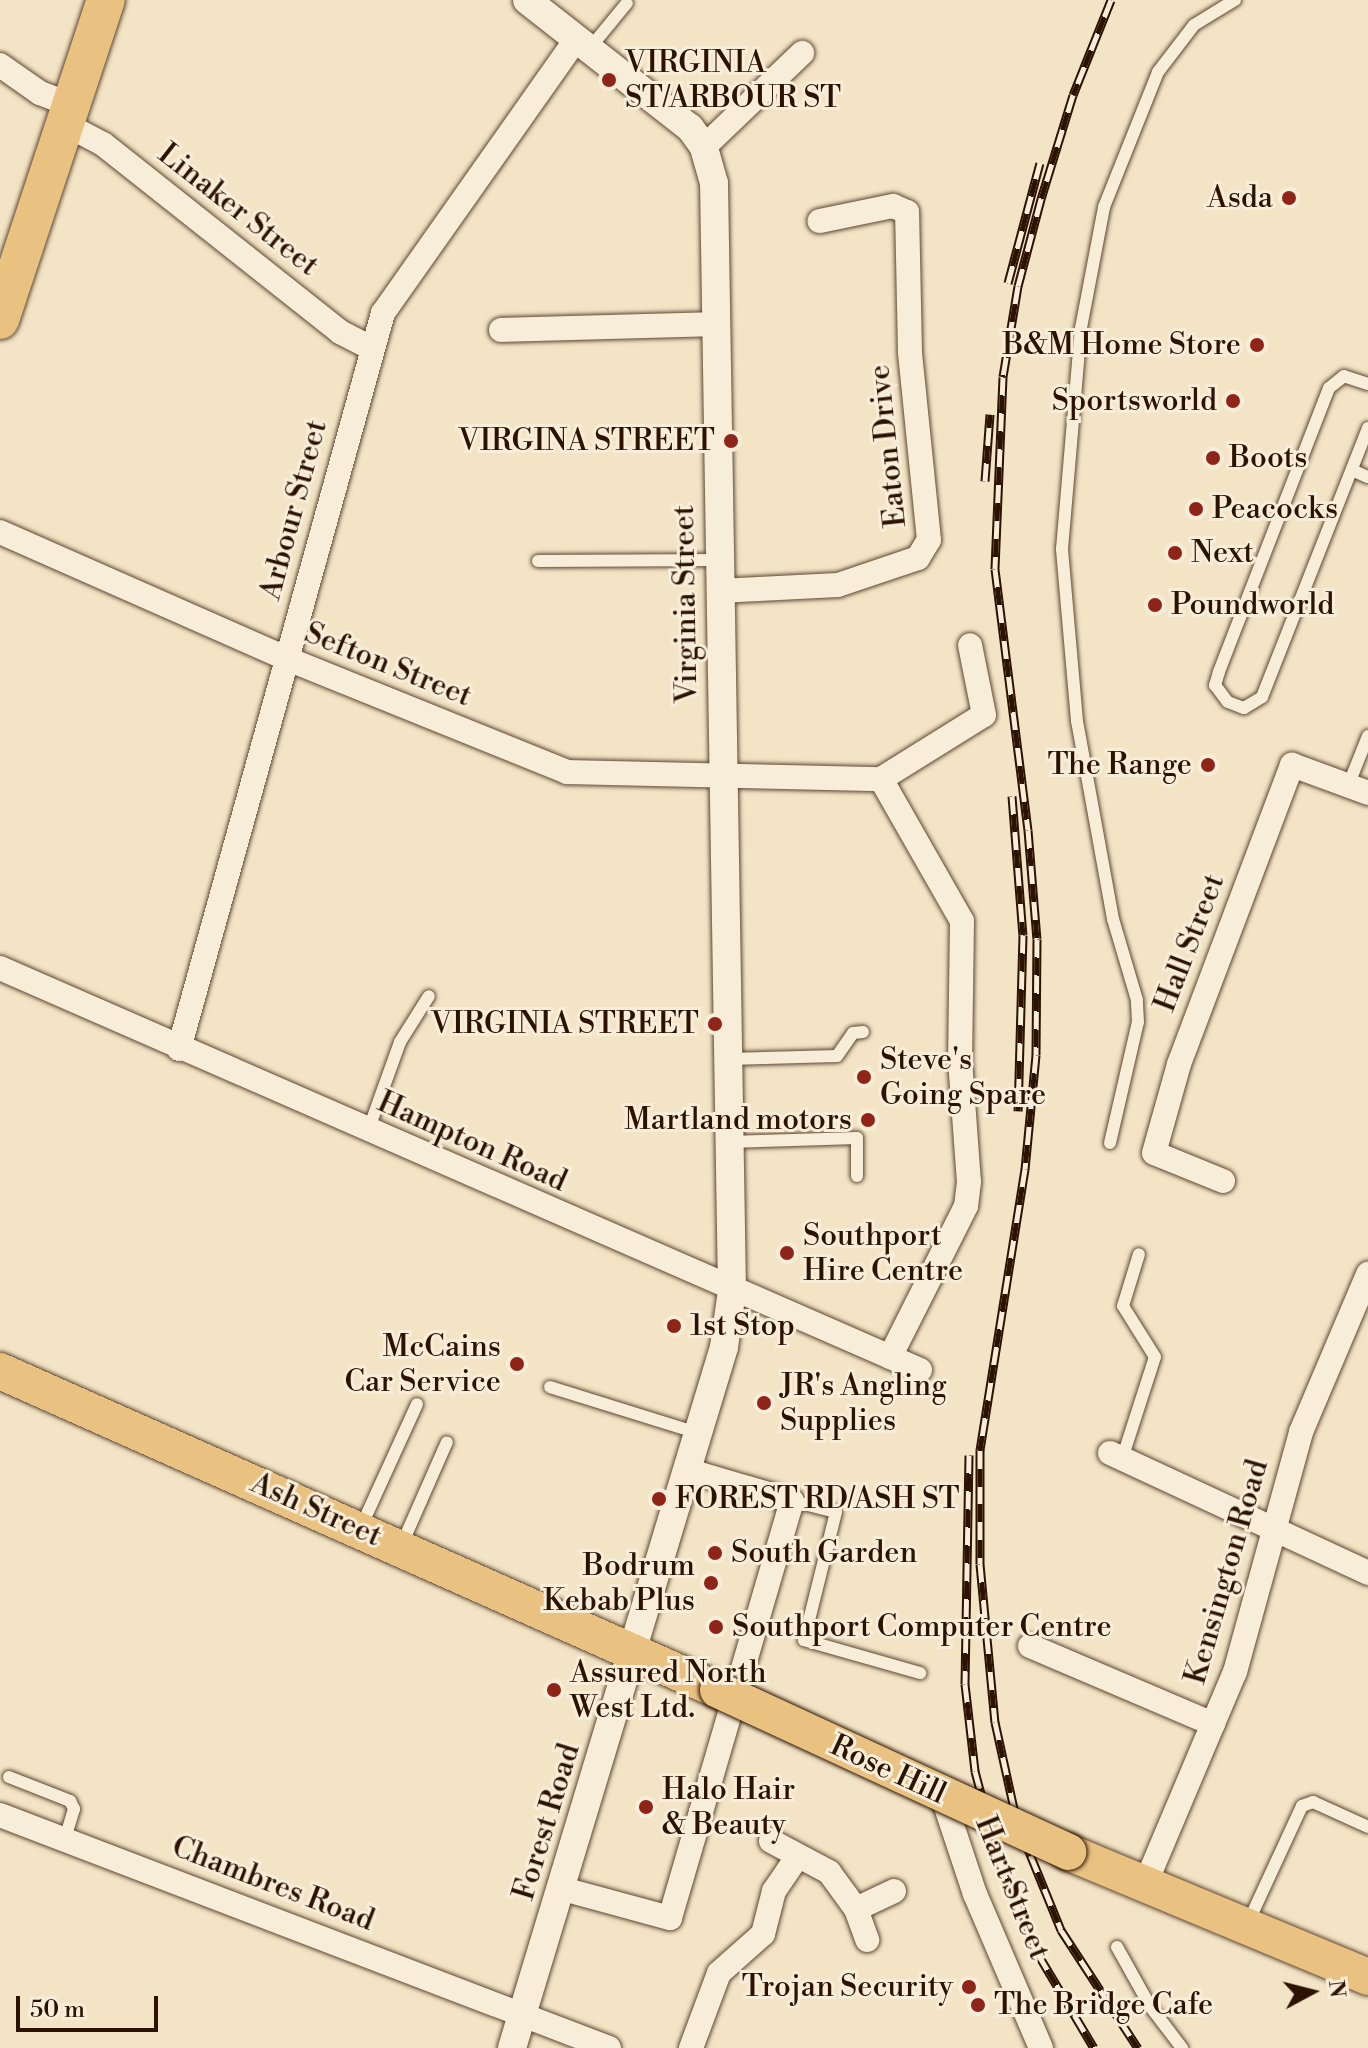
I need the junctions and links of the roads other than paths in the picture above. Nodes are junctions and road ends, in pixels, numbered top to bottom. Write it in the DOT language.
graph roads {
  1 [pos="106,0"];
  2 [pos="527,0"];
  3 [pos="1235,0"];
  4 [pos="627,3"];
  5 [pos="583,43"];
  6 [pos="802,53"];
  7 [pos="0,65"];
  8 [pos="68,114"];
  9 [pos="704,147"];
  10 [pos="820,221"];
  11 [pos="0,320"];
  12 [pos="716,324"];
  13 [pos="501,330"];
  14 [pos="370,347"];
  15 [pos="1368,384"];
  16 [pos="1367,431"];
  17 [pos="1352,470"];
  18 [pos="1368,477"];
  19 [pos="0,532"];
  20 [pos="719,560"];
  21 [pos="538,561"];
  22 [pos="719,591"];
  23 [pos="970,645"];
  24 [pos="288,659"];
  25 [pos="1368,736"];
  26 [pos="722,776"];
  27 [pos="881,779"];
  28 [pos="1358,789"];
  29 [pos="0,968"];
  30 [pos="429,996"];
  31 [pos="863,1032"];
  32 [pos="179,1049"];
  33 [pos="728,1059"];
  34 [pos="368,1131"];
  35 [pos="729,1142"];
  36 [pos="1110,1143"];
  37 [pos="857,1176"];
  38 [pos="1223,1181"];
  39 [pos="1139,1254"];
  40 [pos="1368,1274"];
  41 [pos="732,1291"];
  42 [pos="890,1357"];
  43 [pos="920,1370"];
  44 [pos="0,1371"];
  45 [pos="550,1387"];
  46 [pos="417,1404"];
  47 [pos="698,1433"];
  48 [pos="447,1442"];
  49 [pos="1116,1456"];
  50 [pos="687,1470"];
  51 [pos="792,1501"];
  52 [pos="359,1530"];
  53 [pos="1274,1532"];
  54 [pos="400,1547"];
  55 [pos="1368,1573"];
  56 [pos="1030,1646"];
  57 [pos="633,1650"];
  58 [pos="920,1673"];
  59 [pos="1213,1724"];
  60 [pos="9,1777"];
  61 [pos="942,1795"];
  62 [pos="0,1815"];
  63 [pos="1368,1827"];
  64 [pos="65,1839"];
  65 [pos="771,1841"];
  66 [pos="798,1856"];
  67 [pos="1144,1887"];
  68 [pos="563,1889"];
  69 [pos="894,1891"];
  70 [pos="856,1909"];
  71 [pos="1246,1928"];
  72 [pos="867,1940"];
  73 [pos="1117,1947"];
  74 [pos="1368,1977"];
  75 [pos="522,2014"];
  76 [pos="512,2048"];
  77 [pos="609,2048"];
  78 [pos="691,2048"];
  79 [pos="1041,2048"];
  80 [pos="1182,2048"];
  1 -- 8 [label="highway"];
  2 -- 5 [label="street, Virginia Street"];
  3 -- 36 [label="lane"];
  4 -- 5 [label="lane"];
  5 -- 9 [label="street, Virginia Street"];
  5 -- 14 [label="street, Arbour Street"];
  6 -- 9 [label="street"];
  7 -- 8 [label="street, Linaker Street"];
  8 -- 11 [label="highway"];
  8 -- 14 [label="street, Linaker Street"];
  9 -- 12 [label="street, Virginia Street"];
  10 -- 22 [label="street, Eaton Drive"];
  12 -- 13 [label="street"];
  12 -- 20 [label="street, Virginia Street"];
  14 -- 24 [label="street, Arbour Street"];
  15 -- 17 [label="lane"];
  16 -- 17 [label="lane"];
  17 -- 18 [label="lane"];
  19 -- 24 [label="street, Sefton Street"];
  20 -- 21 [label="lane"];
  20 -- 22 [label="street, Virginia Street"];
  22 -- 26 [label="street, Virginia Street"];
  23 -- 27 [label="street"];
  24 -- 26 [label="street, Sefton Street"];
  24 -- 32 [label="street, Arbour Street"];
  25 -- 28 [label="lane"];
  26 -- 27 [label="street, Sefton Street"];
  26 -- 33 [label="street, Virginia Street"];
  27 -- 42 [label="street"];
  28 -- 38 [label="street, Hall Street"];
  29 -- 32 [label="street, Hampton Road"];
  30 -- 34 [label="lane"];
  31 -- 33 [label="lane"];
  32 -- 34 [label="street, Hampton Road"];
  33 -- 35 [label="street, Virginia Street"];
  34 -- 41 [label="street, Hampton Road"];
  35 -- 37 [label="lane"];
  35 -- 41 [label="street, Virginia Street"];
  39 -- 49 [label="lane"];
  40 -- 53 [label="street, Kensington Road"];
  41 -- 42 [label="street, Hampton Road"];
  41 -- 47 [label="street, Forest Road"];
  42 -- 43 [label="street, Hampton Road"];
  44 -- 52 [label="main road, Ash Street"];
  45 -- 47 [label="lane"];
  46 -- 52 [label="lane"];
  47 -- 50 [label="street, Forest Road"];
  48 -- 54 [label="lane"];
  49 -- 53 [label="street"];
  50 -- 51 [label="street"];
  50 -- 57 [label="street, Forest Road"];
  51 -- 58 [label="lane"];
  51 -- 68 [label="street"];
  52 -- 54 [label="main road, Ash Street"];
  53 -- 55 [label="street"];
  53 -- 59 [label="street, Kensington Road"];
  54 -- 57 [label="main road, Ash Street"];
  56 -- 59 [label="street"];
  57 -- 61 [label="main road, Rose Hill, bridge"];
  57 -- 68 [label="street, Forest Road"];
  59 -- 67 [label="street, Kensington Road"];
  60 -- 64 [label="lane"];
  61 -- 67 [label="main road, Rose Hill, bridge"];
  61 -- 79 [label="street, Hart Street"];
  62 -- 64 [label="street, Chambres Road"];
  63 -- 71 [label="lane"];
  64 -- 75 [label="street, Chambres Road"];
  65 -- 66 [label="street"];
  66 -- 70 [label="street"];
  66 -- 78 [label="street"];
  67 -- 71 [label="main road, Rose Hill"];
  68 -- 75 [label="street, Forest Road"];
  69 -- 70 [label="street"];
  70 -- 72 [label="street"];
  71 -- 74 [label="main road, Rose Hill"];
  73 -- 80 [label="lane"];
  75 -- 76 [label="street, Forest Road"];
  75 -- 77 [label="street, Chambres Road"];
}
